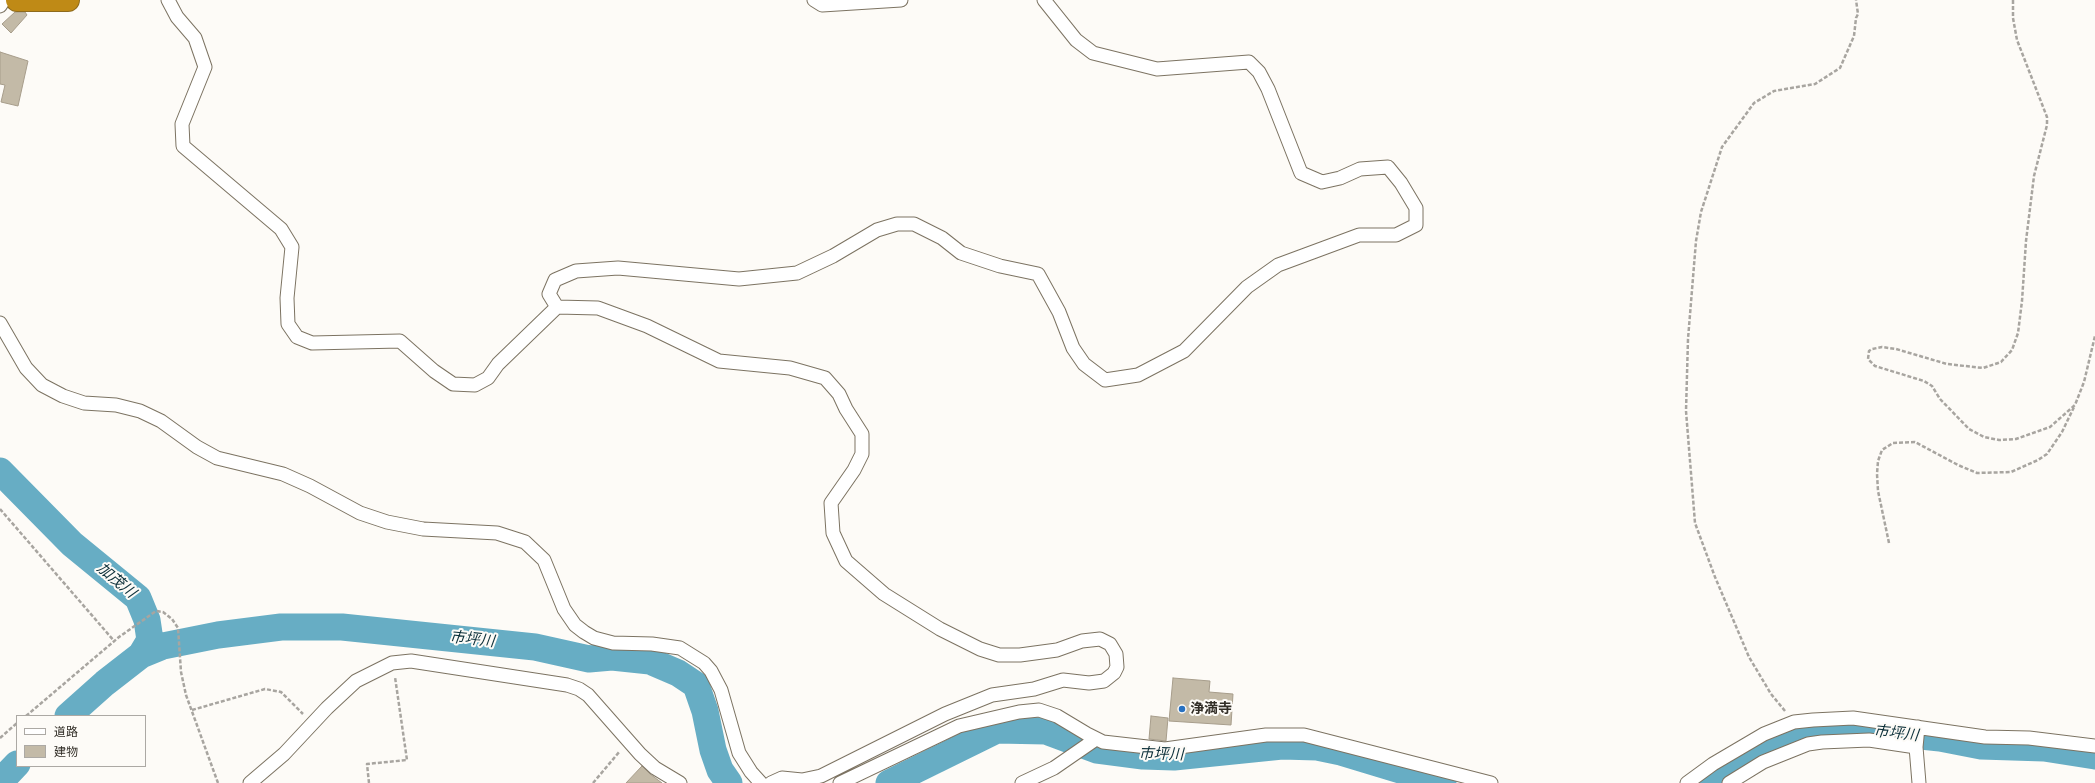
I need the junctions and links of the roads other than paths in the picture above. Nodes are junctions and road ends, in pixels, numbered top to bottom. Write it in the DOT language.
graph roads {
  1 [pos="4,0"];
  2 [pos="17,0"];
  3 [pos="68,0"];
  4 [pos="168,0"];
  5 [pos="814,0"];
  6 [pos="901,0"];
  7 [pos="1044,0"];
  8 [pos="0,6"];
  9 [pos="557,307"];
  10 [pos="0,323"];
  11 [pos="1918,727"];
  12 [pos="1096,739"];
  13 [pos="2095,746"];
  14 [pos="1916,747"];
  15 [pos="250,783"];
  16 [pos="680,783"];
  17 [pos="761,783"];
  18 [pos="771,783"];
  19 [pos="840,783"];
  20 [pos="1022,783"];
  21 [pos="1491,783"];
  22 [pos="1687,783"];
  23 [pos="1729,783"];
  24 [pos="1918,783"];
  1 -- 8 [label="street"];
  2 -- 3 [label="highway"];
  4 -- 9 [label="street"];
  5 -- 6 [label="street"];
  7 -- 9 [label="street"];
  9 -- 18 [label="street"];
  10 -- 17 [label="street"];
  11 -- 13 [label="street"];
  11 -- 14 [label="street"];
  11 -- 22 [label="street"];
  12 -- 19 [label="street"];
  12 -- 20 [label="street"];
  12 -- 21 [label="street"];
  14 -- 23 [label="street"];
  14 -- 24 [label="street"];
  15 -- 16 [label="street"];
}
